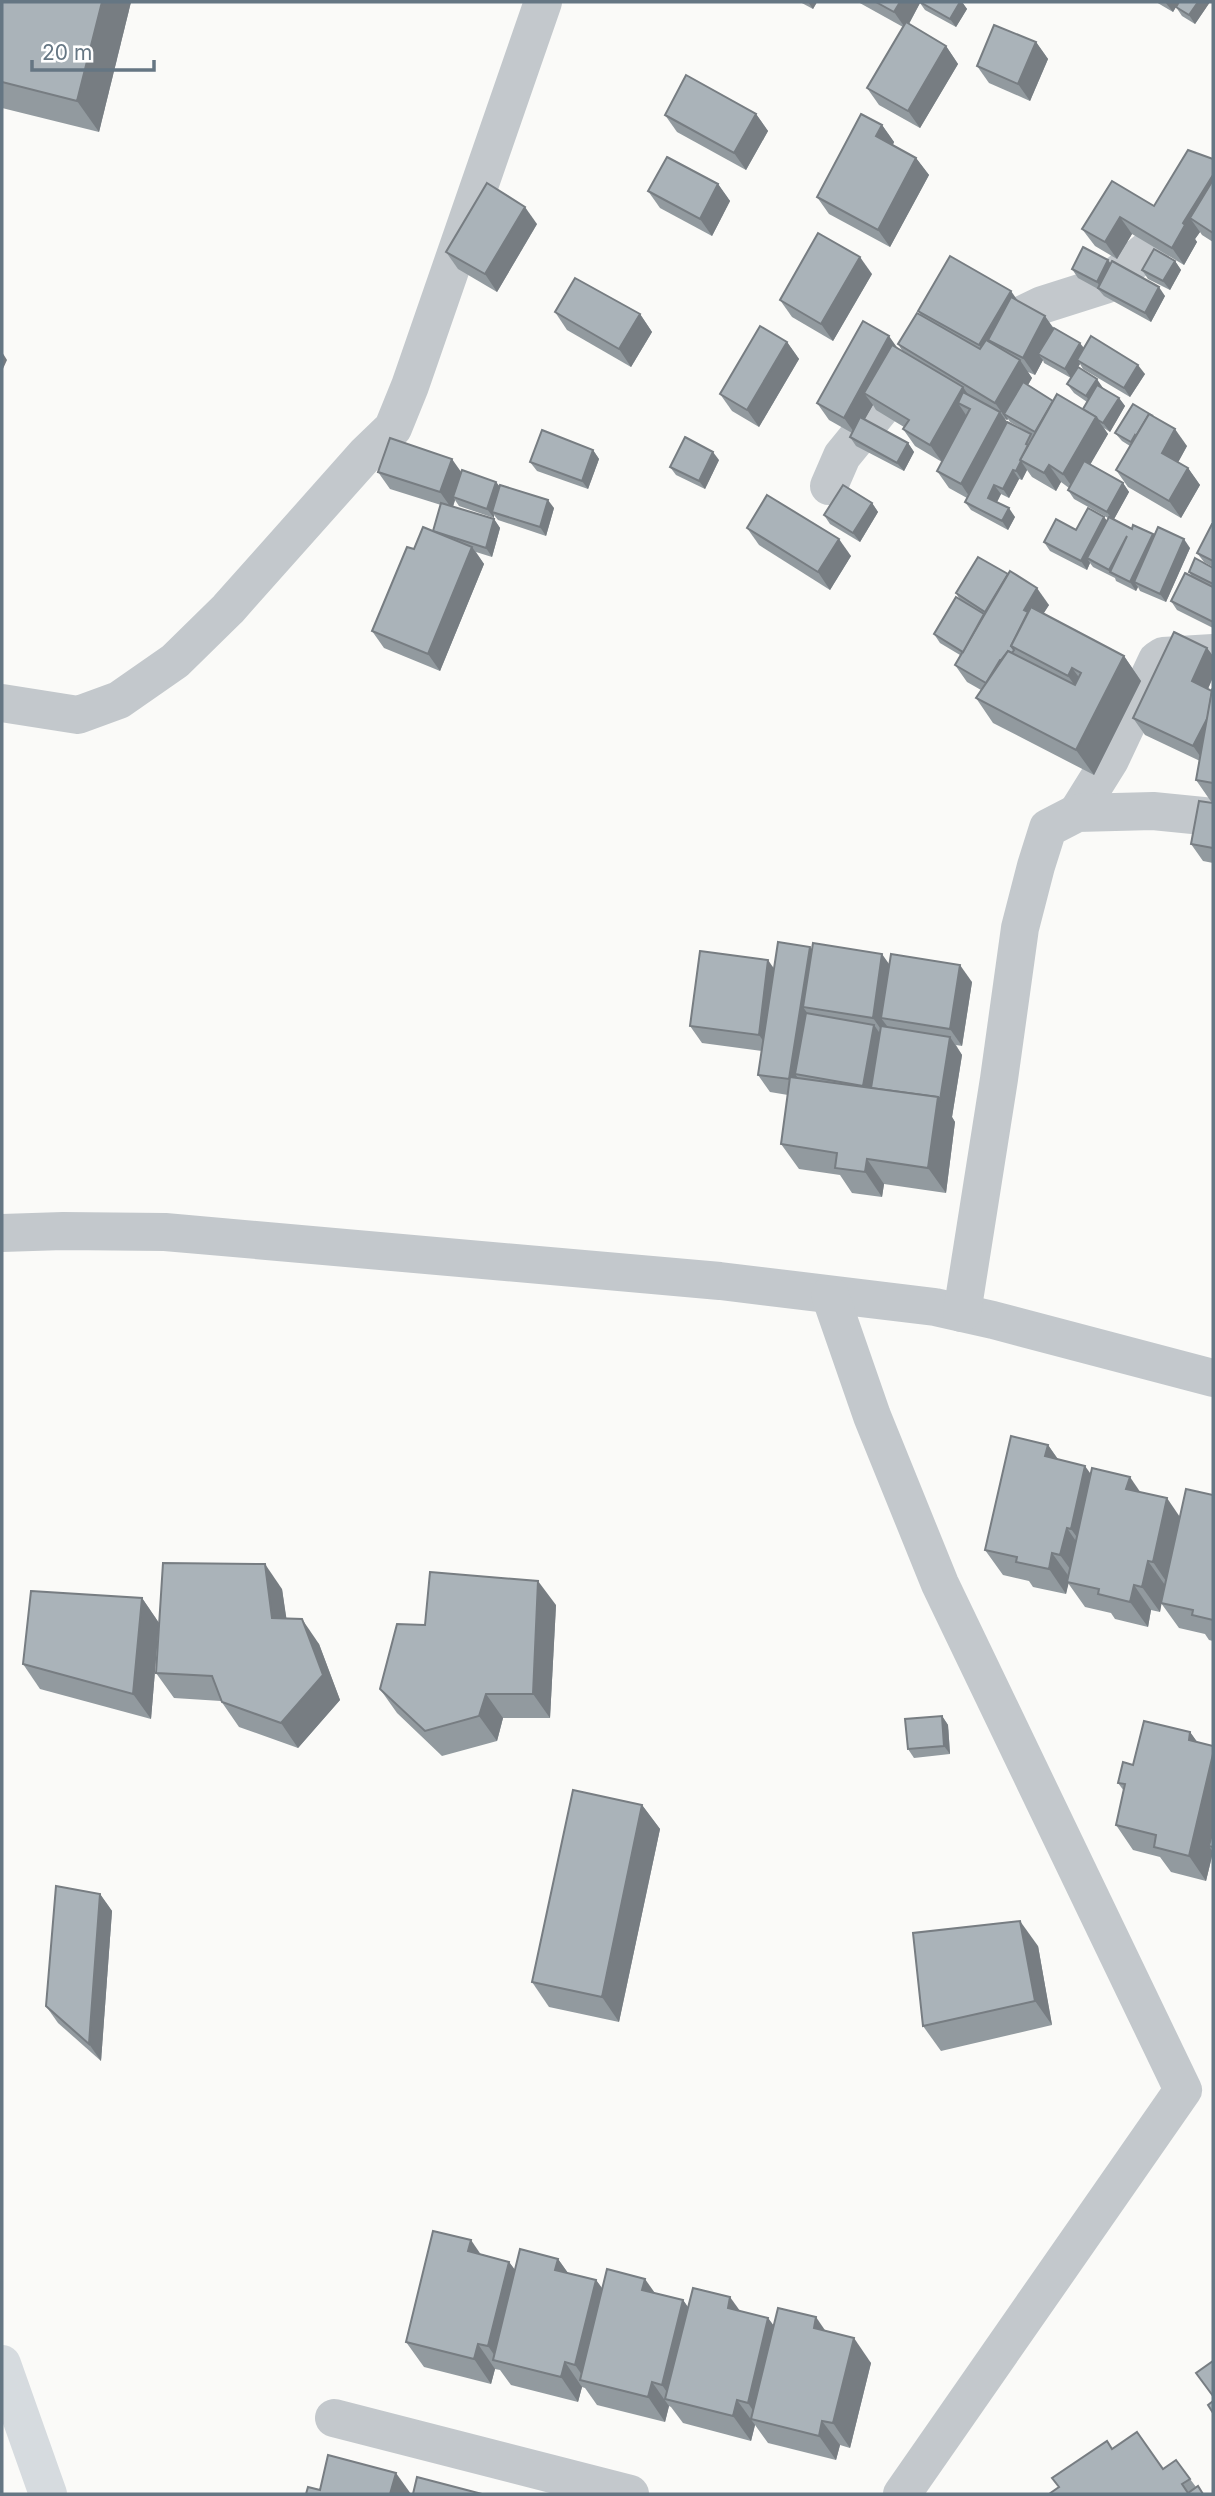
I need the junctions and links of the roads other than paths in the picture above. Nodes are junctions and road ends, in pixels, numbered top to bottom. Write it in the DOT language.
graph roads {
  1 [pos="542,2"];
  2 [pos="1213,193"];
  3 [pos="829,486"];
  4 [pos="1213,653"];
  5 [pos="2,704"];
  6 [pos="1077,813"];
  7 [pos="1213,817"];
  8 [pos="2,1233"];
  9 [pos="831,1295"];
  10 [pos="962,1313"];
  11 [pos="1213,1378"];
  12 [pos="2,2364"];
  13 [pos="334,2418"];
  14 [pos="48,2494"];
  15 [pos="630,2494"];
  16 [pos="902,2494"];
  1 -- 5 [label="street"];
  2 -- 3 [label="street"];
  4 -- 6 [label="street"];
  6 -- 7 [label="street"];
  6 -- 10 [label="street"];
  8 -- 9 [label="street"];
  9 -- 10 [label="street"];
  9 -- 16 [label="street"];
  10 -- 11 [label="street"];
  12 -- 14 [label="main road"];
  13 -- 15 [label="street"];
}
